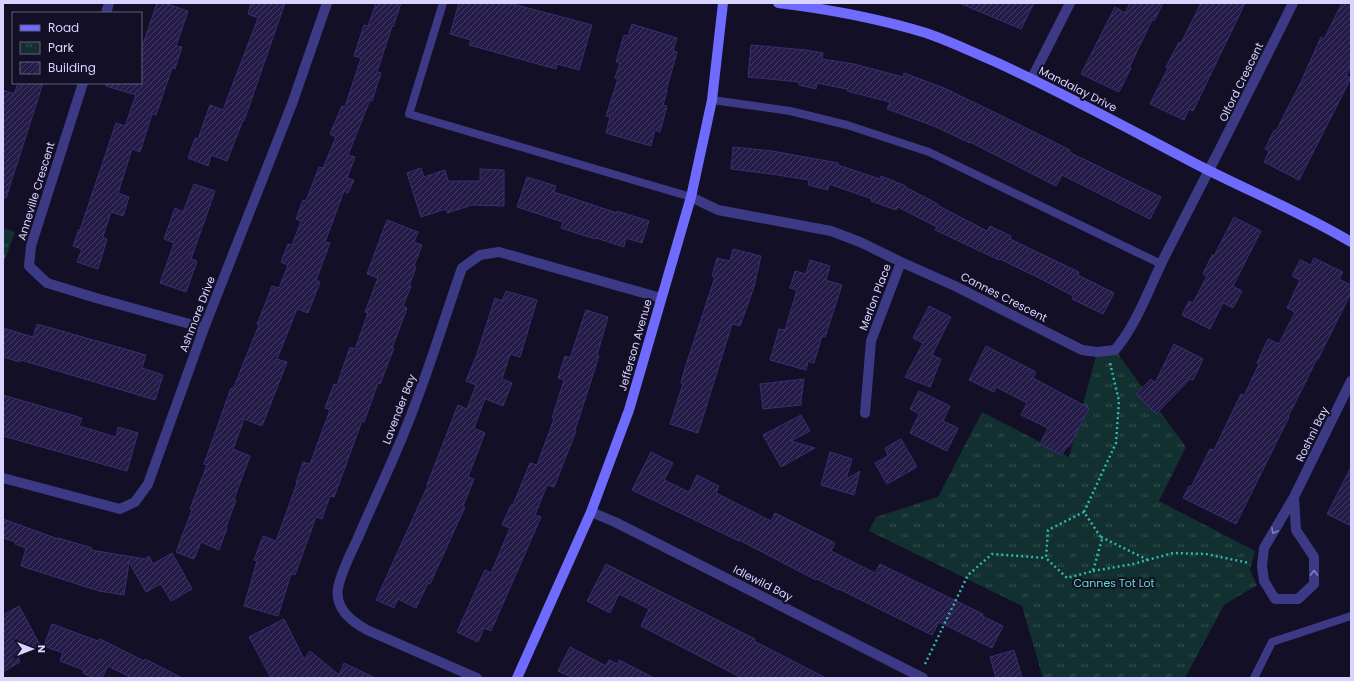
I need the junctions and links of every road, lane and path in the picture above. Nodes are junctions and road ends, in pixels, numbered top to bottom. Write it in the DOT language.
graph roads {
  1 [pos="327,3"];
  2 [pos="444,3"];
  3 [pos="723,3"];
  4 [pos="778,3"];
  5 [pos="1070,3"];
  6 [pos="1293,3"];
  7 [pos="1032,78"];
  8 [pos="83,84"];
  9 [pos="712,100"];
  10 [pos="1209,171"];
  11 [pos="691,198"];
  12 [pos="1351,242"];
  13 [pos="901,262"];
  14 [pos="1161,264"];
  15 [pos="661,298"];
  16 [pos="204,328"];
  17 [pos="1107,351"];
  18 [pos="1351,381"];
  19 [pos="865,413"];
  20 [pos="3,478"];
  21 [pos="1294,497"];
  22 [pos="591,512"];
  23 [pos="1084,512"];
  24 [pos="1100,536"];
  25 [pos="1046,558"];
  26 [pos="1149,560"];
  27 [pos="1262,566"];
  28 [pos="1092,571"];
  29 [pos="1351,616"];
  30 [pos="921,677"];
  31 [pos="477,678"];
  32 [pos="517,678"];
  33 [pos="1254,678"];
  1 -- 16 [label="street, Ashmore Drive"];
  2 -- 11 [label="lane"];
  3 -- 9 [label="street, Jefferson Avenue"];
  4 -- 7 [label="street, Mandalay Drive"];
  5 -- 7 [label="street"];
  6 -- 10 [label="street, Olford Crescent"];
  7 -- 10 [label="street, Mandalay Drive"];
  8 -- 16 [label="street, Anneville Crescent"];
  9 -- 11 [label="street, Jefferson Avenue"];
  9 -- 14 [label="lane"];
  10 -- 12 [label="street, Mandalay Drive"];
  10 -- 14 [label="street"];
  11 -- 13 [label="street, Cannes Crescent"];
  11 -- 15 [label="street, Jefferson Avenue"];
  13 -- 17 [label="street, Cannes Crescent"];
  13 -- 19 [label="street, Merlon Place"];
  14 -- 17 [label="street"];
  15 -- 22 [label="street, Jefferson Avenue"];
  15 -- 31 [label="street, Lavender Bay"];
  16 -- 20 [label="street, Ashmore Drive"];
  17 -- 23 [label="path"];
  18 -- 21 [label="street, Roshni Bay"];
  21 -- 27 [label="street, Roshni Bay, one-way"];
  27 -- 21 [label="street, Roshni Bay, one-way"];
  22 -- 30 [label="street, Idlewild Bay"];
  22 -- 32 [label="street, Jefferson Avenue"];
  23 -- 24 [label="path"];
  23 -- 25 [label="path"];
  24 -- 26 [label="path"];
  24 -- 28 [label="path"];
  25 -- 28 [label="path"];
  25 -- 30 [label="path"];
  26 -- 27 [label="path"];
  26 -- 28 [label="path"];
  29 -- 33 [label="lane"];
}
